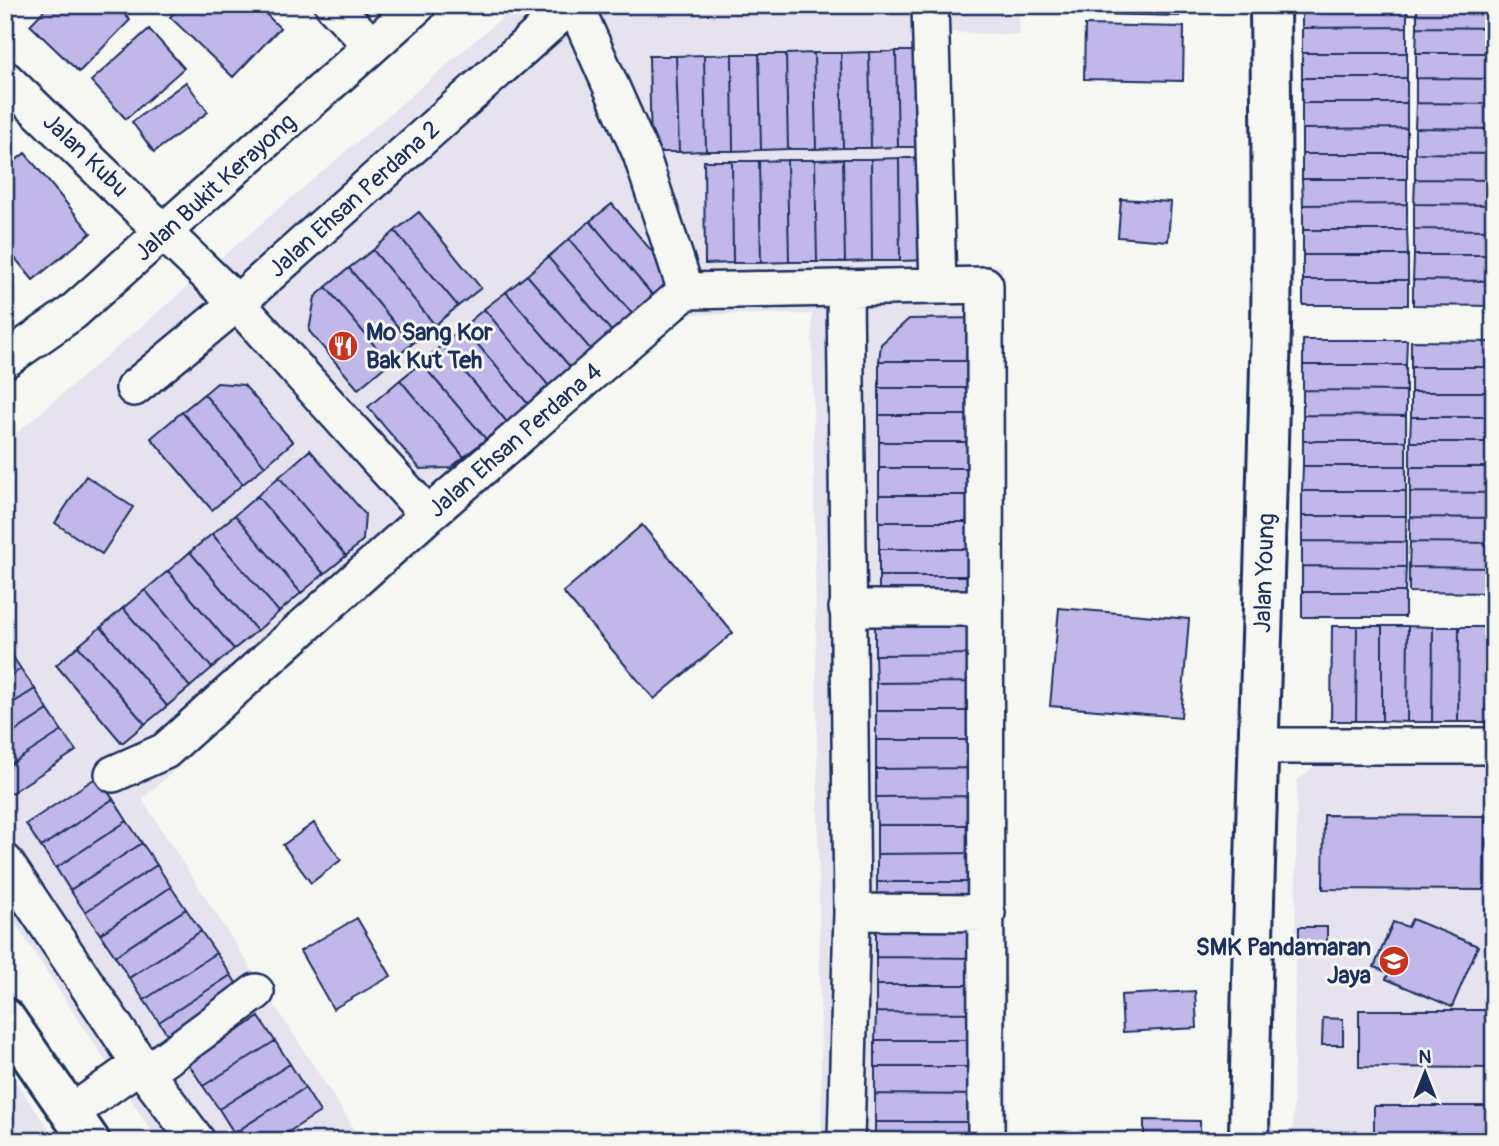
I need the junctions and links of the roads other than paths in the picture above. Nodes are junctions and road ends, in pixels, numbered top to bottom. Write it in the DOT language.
graph roads {
  1 [pos="333,5"];
  2 [pos="418,5"];
  3 [pos="573,5"];
  4 [pos="930,5"];
  5 [pos="1270,5"];
  6 [pos="372,46"];
  7 [pos="5,79"];
  8 [pos="166,232"];
  9 [pos="938,286"];
  10 [pos="845,288"];
  11 [pos="686,291"];
  12 [pos="237,303"];
  13 [pos="5,360"];
  14 [pos="134,387"];
  15 [pos="428,515"];
  16 [pos="847,608"];
  17 [pos="985,608"];
  18 [pos="1260,746"];
  19 [pos="1494,746"];
  20 [pos="113,774"];
  21 [pos="5,862"];
  22 [pos="852,912"];
  23 [pos="987,913"];
  24 [pos="256,992"];
  25 [pos="5,1018"];
  26 [pos="143,1068"];
  27 [pos="80,1127"];
  28 [pos="197,1141"];
  29 [pos="846,1141"];
  30 [pos="986,1141"];
  31 [pos="1249,1141"];
  1 -- 6 [label="street"];
  2 -- 6 [label="street, Jalan Bukit Kerayong"];
  3 -- 11 [label="street"];
  3 -- 12 [label="street, Jalan Ehsan Perdana 2"];
  4 -- 9 [label="street"];
  5 -- 18 [label="main road, Jalan Young"];
  6 -- 8 [label="street, Jalan Bukit Kerayong"];
  7 -- 8 [label="street, Jalan Kubu"];
  8 -- 12 [label="street, Jalan Kubu"];
  8 -- 13 [label="street, Jalan Bukit Kerayong"];
  9 -- 10 [label="street"];
  9 -- 17 [label="street"];
  10 -- 11 [label="street"];
  10 -- 16 [label="street"];
  11 -- 15 [label="street, Jalan Ehsan Perdana 4"];
  12 -- 14 [label="street, Jalan Ehsan Perdana 2"];
  12 -- 15 [label="street, Jalan Kubu"];
  15 -- 20 [label="street, Jalan Ehsan Perdana 4"];
  16 -- 17 [label="street"];
  16 -- 22 [label="street"];
  17 -- 23 [label="street"];
  18 -- 19 [label="street"];
  18 -- 31 [label="main road, Jalan Young"];
  21 -- 26 [label="street"];
  22 -- 23 [label="street"];
  22 -- 29 [label="street"];
  23 -- 30 [label="street"];
  24 -- 26 [label="street"];
  25 -- 27 [label="main road"];
  26 -- 27 [label="street"];
  26 -- 28 [label="street"];
}
